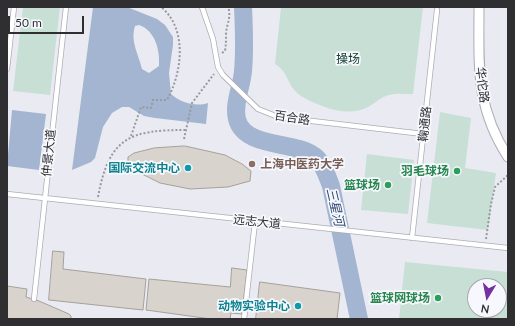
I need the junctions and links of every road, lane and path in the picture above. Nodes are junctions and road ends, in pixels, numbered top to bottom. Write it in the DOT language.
graph roads {
  1 [pos="14,7"];
  2 [pos="66,7"];
  3 [pos="162,7"];
  4 [pos="202,7"];
  5 [pos="228,7"];
  6 [pos="480,7"];
  7 [pos="486,7"];
  8 [pos="437,10"];
  9 [pos="215,57"];
  10 [pos="218,67"];
  11 [pos="7,69"];
  12 [pos="186,130"];
  13 [pos="424,134"];
  14 [pos="131,136"];
  15 [pos="184,139"];
  16 [pos="508,146"];
  17 [pos="508,157"];
  18 [pos="508,175"];
  19 [pos="7,194"];
  20 [pos="44,198"];
  21 [pos="97,204"];
  22 [pos="255,222"];
  23 [pos="412,238"];
  24 [pos="486,246"];
  25 [pos="508,248"];
  26 [pos="34,299"];
  27 [pos="244,319"];
  1 -- 11 [label="lane"];
  2 -- 20 [label="lane, 仲景大道"];
  3 -- 14 [label="path"];
  4 -- 9 [label="lane, 百合路"];
  5 -- 9 [label="path"];
  6 -- 17 [label="street, 华佗路"];
  7 -- 16 [label="street, 华佗路"];
  8 -- 13 [label="lane, 鞠通路"];
  9 -- 10 [label="lane, 百合路"];
  10 -- 12 [label="path"];
  10 -- 13 [label="lane, 百合路"];
  12 -- 14 [label="path"];
  12 -- 15 [label="path"];
  13 -- 23 [label="lane, 鞠通路"];
  14 -- 21 [label="path"];
  18 -- 24 [label="path"];
  19 -- 20 [label="lane, 远志大道"];
  20 -- 21 [label="lane, 远志大道"];
  20 -- 26 [label="lane, 仲景大道"];
  21 -- 22 [label="lane, 远志大道"];
  22 -- 23 [label="lane, 远志大道"];
  22 -- 27 [label="lane"];
  23 -- 24 [label="lane, 远志大道"];
  24 -- 25 [label="lane, 远志大道"];
}
